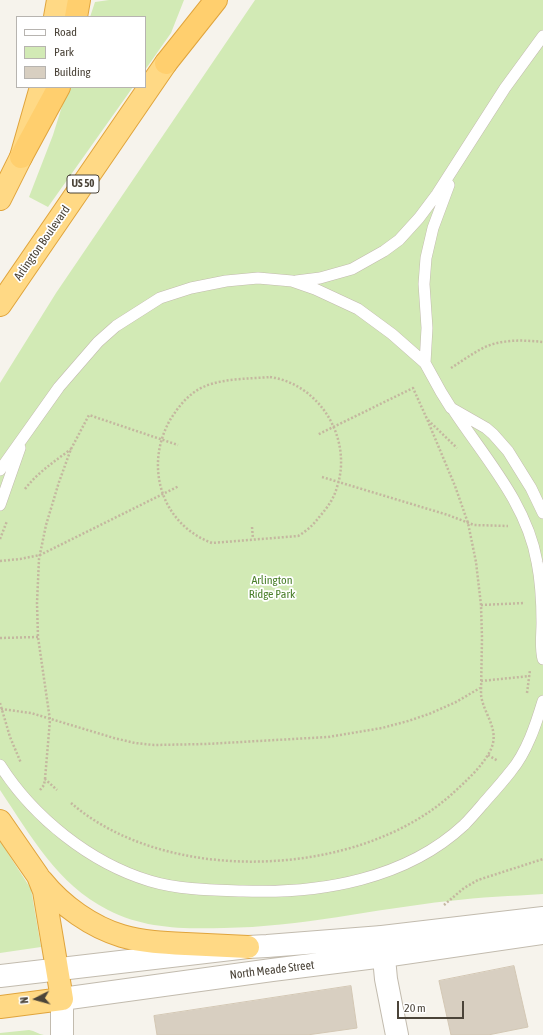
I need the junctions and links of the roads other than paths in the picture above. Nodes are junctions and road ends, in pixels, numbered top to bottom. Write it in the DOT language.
graph roads {
  1 [pos="58,0"];
  2 [pos="79,0"];
  3 [pos="207,2"];
  4 [pos="55,16"];
  5 [pos="76,16"];
  6 [pos="543,36"];
  7 [pos="41,88"];
  8 [pos="58,88"];
  9 [pos="21,157"];
  10 [pos="456,166"];
  11 [pos="0,199"];
  12 [pos="292,281"];
  13 [pos="0,306"];
  14 [pos="425,363"];
  15 [pos="452,408"];
  16 [pos="25,435"];
  17 [pos="0,470"];
  18 [pos="0,505"];
  19 [pos="543,513"];
  20 [pos="543,659"];
  21 [pos="543,701"];
  22 [pos="1,764"];
  23 [pos="0,821"];
  24 [pos="38,876"];
  25 [pos="543,918"];
  26 [pos="543,932"];
  27 [pos="383,946"];
  28 [pos="248,947"];
  29 [pos="57,970"];
  30 [pos="0,976"];
  31 [pos="62,999"];
  32 [pos="0,1007"];
  33 [pos="62,1035"];
  34 [pos="397,1035"];
  1 -- 4 [label="highway"];
  2 -- 5 [label="highway"];
  3 -- 13 [label="highway, Arlington Boulevard / US 50"];
  6 -- 10 [label="lane"];
  7 -- 9 [label="highway"];
  8 -- 9 [label="highway"];
  9 -- 11 [label="highway"];
  10 -- 12 [label="lane"];
  10 -- 14 [label="lane"];
  12 -- 14 [label="lane"];
  12 -- 16 [label="lane"];
  14 -- 15 [label="lane"];
  15 -- 19 [label="lane"];
  15 -- 20 [label="lane"];
  16 -- 17 [label="lane"];
  16 -- 18 [label="lane"];
  21 -- 22 [label="lane"];
  23 -- 24 [label="highway"];
  24 -- 28 [label="highway"];
  24 -- 29 [label="highway"];
  25 -- 27 [label="street, North Meade Street"];
  26 -- 27 [label="street, North Meade Street"];
  27 -- 28 [label="street, North Meade Street"];
  27 -- 31 [label="street, North Meade Street"];
  27 -- 34 [label="street"];
  28 -- 29 [label="street, North Meade Street"];
  29 -- 30 [label="street, North Meade Street"];
  29 -- 31 [label="highway"];
  31 -- 32 [label="highway, North Meade Street"];
  31 -- 33 [label="street"];
}
